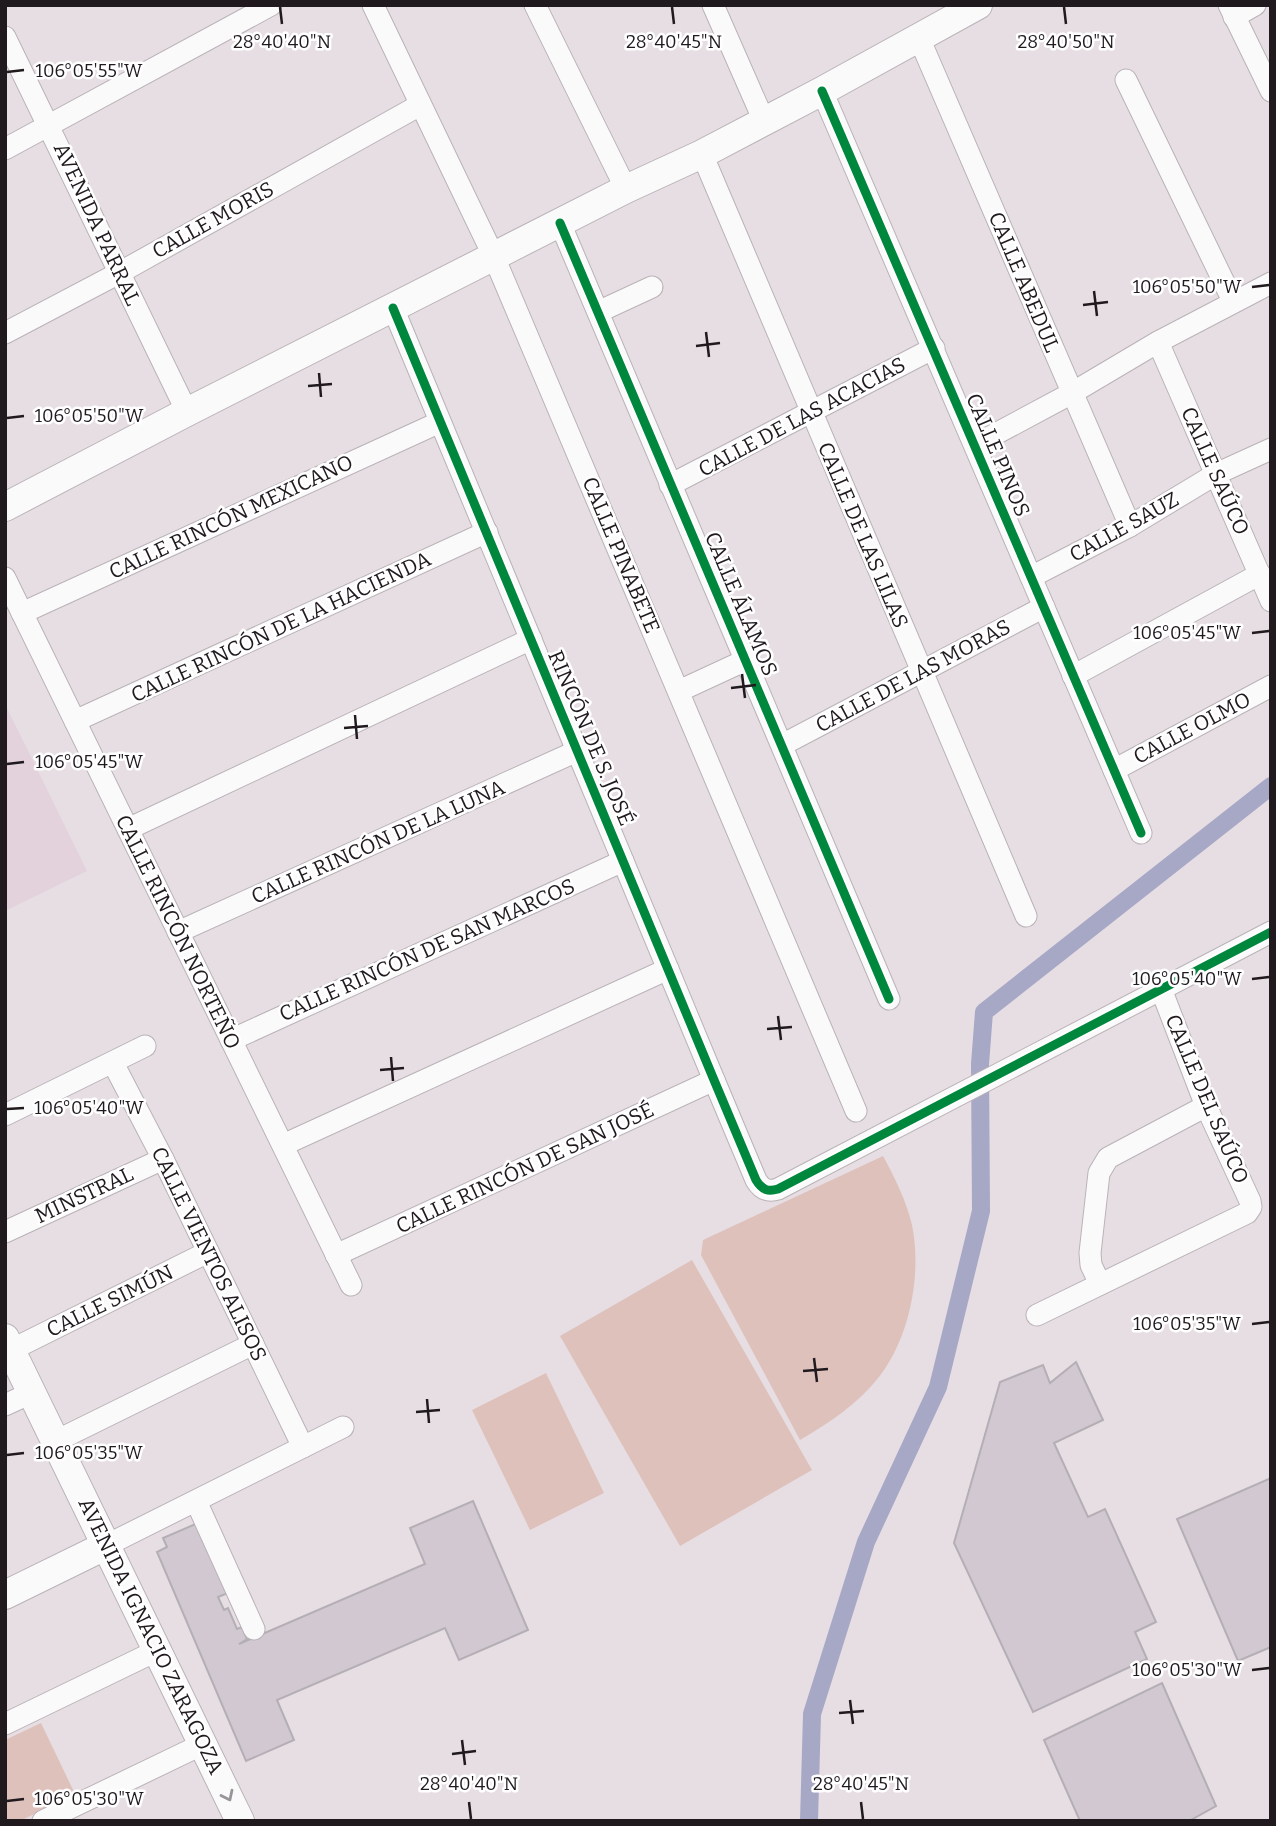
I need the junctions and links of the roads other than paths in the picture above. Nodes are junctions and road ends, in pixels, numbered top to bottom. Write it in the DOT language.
graph roads {
  1 [pos="271,5"];
  2 [pos="373,5"];
  3 [pos="535,5"];
  4 [pos="713,5"];
  5 [pos="978,5"];
  6 [pos="1255,5"];
  7 [pos="246,11"];
  8 [pos="1231,11"];
  9 [pos="5,37"];
  10 [pos="919,38"];
  11 [pos="1126,80"];
  12 [pos="1271,91"];
  13 [pos="822,92"];
  14 [pos="420,105"];
  15 [pos="764,121"];
  16 [pos="50,125"];
  17 [pos="5,149"];
  18 [pos="702,154"];
  19 [pos="626,190"];
  20 [pos="560,223"];
  21 [pos="494,257"];
  22 [pos="119,273"];
  23 [pos="1271,283"];
  24 [pos="652,287"];
  25 [pos="1233,301"];
  26 [pos="393,308"];
  27 [pos="598,312"];
  28 [pos="5,333"];
  29 [pos="1158,342"];
  30 [pos="934,348"];
  31 [pos="1072,393"];
  32 [pos="187,412"];
  33 [pos="811,412"];
  34 [pos="440,422"];
  35 [pos="975,444"];
  36 [pos="1271,449"];
  37 [pos="1216,474"];
  38 [pos="670,485"];
  39 [pos="5,507"];
  40 [pos="1130,526"];
  41 [pos="486,532"];
  42 [pos="1261,574"];
  43 [pos="1031,577"];
  44 [pos="5,578"];
  45 [pos="1271,601"];
  46 [pos="1044,607"];
  47 [pos="22,613"];
  48 [pos="531,639"];
  49 [pos="746,660"];
  50 [pos="922,672"];
  51 [pos="1073,676"];
  52 [pos="1271,687"];
  53 [pos="679,691"];
  54 [pos="75,721"];
  55 [pos="782,745"];
  56 [pos="577,751"];
  57 [pos="1114,770"];
  58 [pos="128,829"];
  59 [pos="1141,833"];
  60 [pos="623,861"];
  61 [pos="1026,916"];
  62 [pos="178,932"];
  63 [pos="1271,932"];
  64 [pos="668,969"];
  65 [pos="1161,989"];
  66 [pos="889,999"];
  67 [pos="231,1040"];
  68 [pos="145,1046"];
  69 [pos="113,1062"];
  70 [pos="714,1080"];
  71 [pos="1206,1106"];
  72 [pos="856,1111"];
  73 [pos="5,1115"];
  74 [pos="283,1145"];
  75 [pos="163,1158"];
  76 [pos="5,1232"];
  77 [pos="208,1252"];
  78 [pos="336,1255"];
  79 [pos="351,1284"];
  80 [pos="1100,1284"];
  81 [pos="1037,1315"];
  82 [pos="8,1344"];
  83 [pos="253,1344"];
  84 [pos="33,1392"];
  85 [pos="5,1405"];
  86 [pos="344,1427"];
  87 [pos="57,1441"];
  88 [pos="303,1447"];
  89 [pos="196,1501"];
  90 [pos="107,1545"];
  91 [pos="5,1595"];
  92 [pos="254,1629"];
  93 [pos="158,1650"];
  94 [pos="5,1724"];
  95 [pos="203,1744"];
  96 [pos="43,1821"];
  97 [pos="240,1821"];
  1 -- 7 [label="street"];
  2 -- 14 [label="street, CALLE PINABETE"];
  3 -- 19 [label="street"];
  4 -- 15 [label="street"];
  5 -- 10 [label="main road"];
  6 -- 8 [label="street"];
  7 -- 16 [label="street"];
  8 -- 12 [label="street"];
  9 -- 16 [label="street, AVENIDA PARRAL"];
  10 -- 13 [label="main road"];
  10 -- 31 [label="street, CALLE ABEDUL"];
  11 -- 25 [label="street"];
  13 -- 15 [label="main road"];
  13 -- 30 [label="street, CALLE PINOS"];
  14 -- 21 [label="street, CALLE PINABETE"];
  14 -- 22 [label="street, CALLE MORIS"];
  15 -- 18 [label="main road"];
  16 -- 17 [label="street"];
  16 -- 22 [label="street, AVENIDA PARRAL"];
  18 -- 19 [label="main road"];
  18 -- 33 [label="street, CALLE DE LAS LILAS"];
  19 -- 20 [label="main road"];
  20 -- 21 [label="main road"];
  20 -- 27 [label="street, CALLE ÁLAMOS"];
  21 -- 26 [label="main road"];
  21 -- 53 [label="street, CALLE PINABETE"];
  22 -- 28 [label="street, CALLE MORIS"];
  22 -- 32 [label="street, AVENIDA PARRAL"];
  23 -- 25 [label="street"];
  24 -- 27 [label="street"];
  25 -- 29 [label="street"];
  26 -- 32 [label="main road"];
  26 -- 34 [label="street, RINCÓN DE S. JOSÉ"];
  27 -- 38 [label="street, CALLE ÁLAMOS"];
  29 -- 31 [label="street"];
  29 -- 37 [label="street, CALLE SAÚCO"];
  30 -- 33 [label="street, CALLE DE LAS ACACIAS"];
  30 -- 35 [label="street, CALLE PINOS"];
  31 -- 35 [label="street"];
  31 -- 40 [label="street, CALLE ABEDUL"];
  32 -- 39 [label="main road"];
  33 -- 38 [label="street, CALLE DE LAS ACACIAS"];
  33 -- 50 [label="street, CALLE DE LAS LILAS"];
  34 -- 41 [label="street, RINCÓN DE S. JOSÉ"];
  34 -- 47 [label="street, CALLE RINCÓN MEXICANO"];
  35 -- 43 [label="street, CALLE PINOS"];
  36 -- 37 [label="street, CALLE SAUZ"];
  37 -- 40 [label="street, CALLE SAUZ"];
  37 -- 42 [label="street, CALLE SAÚCO"];
  38 -- 49 [label="street, CALLE ÁLAMOS"];
  40 -- 43 [label="street, CALLE SAUZ"];
  41 -- 48 [label="street, RINCÓN DE S. JOSÉ"];
  41 -- 54 [label="street, CALLE RINCÓN DE LA HACIENDA"];
  42 -- 45 [label="street, CALLE SAÚCO"];
  42 -- 51 [label="street"];
  43 -- 46 [label="street, CALLE PINOS"];
  44 -- 47 [label="street, CALLE RINCÓN NORTEÑO"];
  46 -- 50 [label="street, CALLE DE LAS MORAS"];
  46 -- 51 [label="street, CALLE PINOS"];
  47 -- 54 [label="street, CALLE RINCÓN NORTEÑO"];
  48 -- 56 [label="street, RINCÓN DE S. JOSÉ"];
  48 -- 58 [label="street"];
  49 -- 53 [label="street"];
  49 -- 55 [label="street, CALLE ÁLAMOS"];
  50 -- 55 [label="street, CALLE DE LAS MORAS"];
  50 -- 61 [label="street, CALLE DE LAS LILAS"];
  51 -- 57 [label="street, CALLE PINOS"];
  52 -- 57 [label="street, CALLE OLMO"];
  53 -- 72 [label="street, CALLE PINABETE"];
  54 -- 58 [label="street, CALLE RINCÓN NORTEÑO"];
  55 -- 66 [label="street, CALLE ÁLAMOS"];
  56 -- 60 [label="street, RINCÓN DE S. JOSÉ"];
  56 -- 62 [label="street, CALLE RINCÓN DE LA LUNA"];
  57 -- 59 [label="street, CALLE PINOS"];
  58 -- 62 [label="street, CALLE RINCÓN NORTEÑO"];
  60 -- 64 [label="street, RINCÓN DE S. JOSÉ"];
  60 -- 67 [label="street, CALLE RINCÓN DE SAN MARCOS"];
  62 -- 67 [label="street, CALLE RINCÓN NORTEÑO"];
  63 -- 65 [label="street"];
  64 -- 70 [label="street, RINCÓN DE S. JOSÉ"];
  64 -- 74 [label="street"];
  65 -- 70 [label="street, RINCÓN DE S. JOSÉ"];
  65 -- 71 [label="street, CALLE DEL SAÚCO"];
  67 -- 74 [label="street, CALLE RINCÓN NORTEÑO"];
  68 -- 69 [label="street"];
  69 -- 73 [label="street"];
  69 -- 75 [label="street, CALLE VIENTOS ALISOS"];
  70 -- 78 [label="street, CALLE RINCÓN DE SAN JOSÉ"];
  71 -- 80 [label="street"];
  71 -- 80 [label="street, CALLE DEL SAÚCO"];
  74 -- 78 [label="street, CALLE RINCÓN NORTEÑO"];
  75 -- 76 [label="street, MINSTRAL"];
  75 -- 77 [label="street, CALLE VIENTOS ALISOS"];
  77 -- 82 [label="street, CALLE SIMÚN"];
  77 -- 83 [label="street, CALLE VIENTOS ALISOS"];
  78 -- 79 [label="street, CALLE RINCÓN NORTEÑO"];
  80 -- 81 [label="street"];
  82 -- 84 [label="main road, AVENIDA IGNACIO ZARAGOZA"];
  83 -- 87 [label="street"];
  83 -- 88 [label="street, CALLE VIENTOS ALISOS"];
  84 -- 85 [label="street"];
  84 -- 87 [label="main road, AVENIDA IGNACIO ZARAGOZA"];
  86 -- 88 [label="street"];
  87 -- 90 [label="main road, AVENIDA IGNACIO ZARAGOZA"];
  88 -- 89 [label="street"];
  89 -- 90 [label="street"];
  89 -- 92 [label="street"];
  90 -- 91 [label="main road"];
  90 -- 93 [label="main road, AVENIDA IGNACIO ZARAGOZA"];
  93 -- 94 [label="street"];
  93 -- 95 [label="main road, AVENIDA IGNACIO ZARAGOZA"];
  95 -- 96 [label="street"];
  95 -- 97 [label="main road, AVENIDA IGNACIO ZARAGOZA, one-way"];
}
